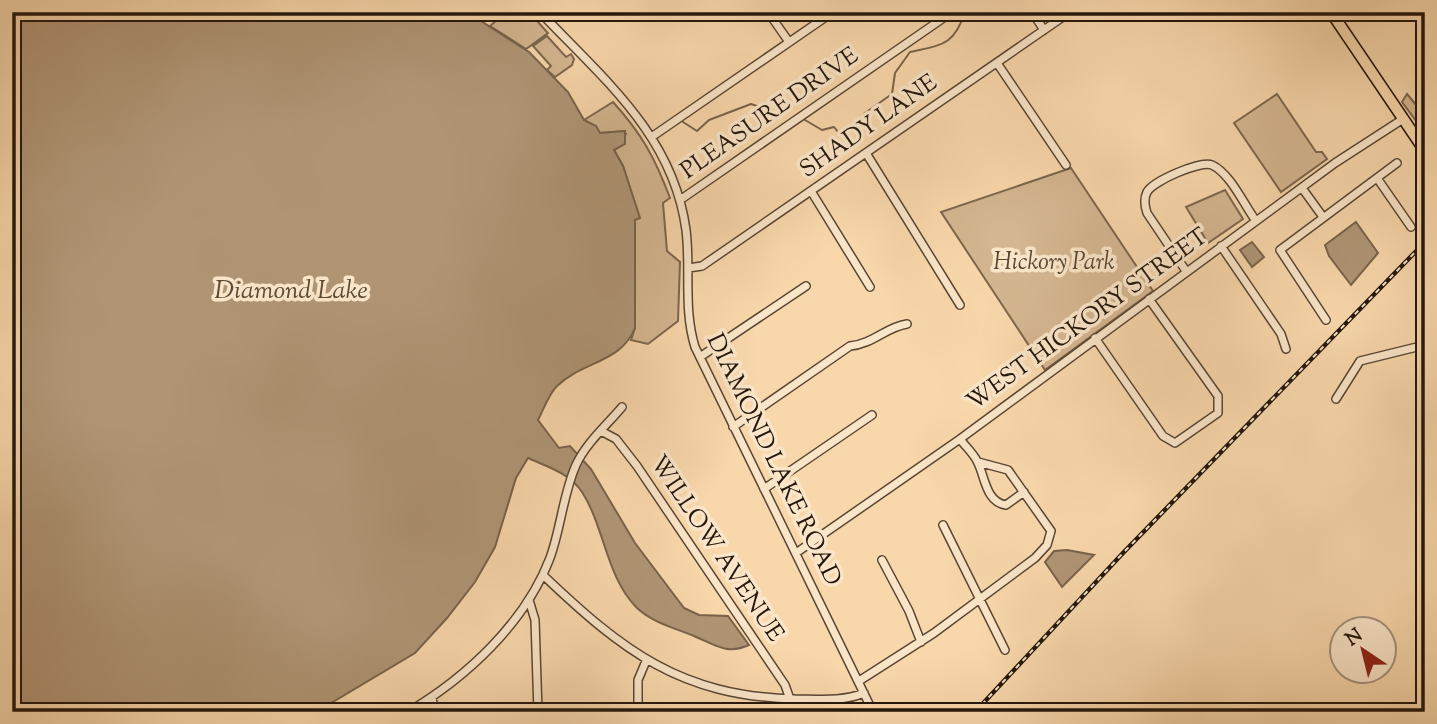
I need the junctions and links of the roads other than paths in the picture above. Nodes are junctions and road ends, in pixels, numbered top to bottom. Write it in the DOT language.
graph roads {
  1 [pos="540,12"];
  2 [pos="768,12"];
  3 [pos="833,12"];
  4 [pos="952,12"];
  5 [pos="1032,12"];
  6 [pos="1070,12"];
  7 [pos="1331,12"];
  8 [pos="1044,30"];
  9 [pos="789,42"];
  10 [pos="996,62"];
  11 [pos="1402,118"];
  12 [pos="653,136"];
  13 [pos="1425,152"];
  14 [pos="866,153"];
  15 [pos="1397,163"];
  16 [pos="1066,165"];
  17 [pos="1377,178"];
  18 [pos="1302,188"];
  19 [pos="811,191"];
  20 [pos="680,201"];
  21 [pos="1323,217"];
  22 [pos="1256,221"];
  23 [pos="1411,227"];
  24 [pos="1221,246"];
  25 [pos="688,268"];
  26 [pos="1186,271"];
  27 [pos="806,286"];
  28 [pos="870,287"];
  29 [pos="1149,299"];
  30 [pos="960,305"];
  31 [pos="1326,320"];
  32 [pos="907,324"];
  33 [pos="1096,338"];
  34 [pos="1425,345"];
  35 [pos="1286,349"];
  36 [pos="700,357"];
  37 [pos="1336,399"];
  38 [pos="622,407"];
  39 [pos="872,415"];
  40 [pos="733,427"];
  41 [pos="601,431"];
  42 [pos="960,439"];
  43 [pos="978,462"];
  44 [pos="764,488"];
  45 [pos="1024,492"];
  46 [pos="943,524"];
  47 [pos="796,553"];
  48 [pos="882,560"];
  49 [pos="543,575"];
  50 [pos="529,600"];
  51 [pos="978,601"];
  52 [pos="921,642"];
  53 [pos="1004,650"];
  54 [pos="646,661"];
  55 [pos="859,681"];
  56 [pos="864,693"];
  57 [pos="432,698"];
  58 [pos="790,699"];
  59 [pos="408,712"];
  60 [pos="435,712"];
  61 [pos="538,712"];
  62 [pos="638,712"];
  63 [pos="873,712"];
  1 -- 12 [label="street, DIAMOND LAKE ROAD"];
  2 -- 9 [label="street"];
  3 -- 9 [label="street"];
  4 -- 20 [label="street, PLEASURE DRIVE"];
  5 -- 8 [label="street"];
  6 -- 8 [label="street, SHADY LANE"];
  7 -- 11 [label="main road"];
  8 -- 10 [label="street, SHADY LANE"];
  9 -- 12 [label="street"];
  10 -- 14 [label="street, SHADY LANE"];
  10 -- 16 [label="street"];
  11 -- 13 [label="main road"];
  11 -- 18 [label="street, WEST HICKORY STREET"];
  12 -- 20 [label="street, DIAMOND LAKE ROAD"];
  14 -- 19 [label="street, SHADY LANE"];
  14 -- 30 [label="street"];
  15 -- 17 [label="street"];
  17 -- 21 [label="street"];
  17 -- 23 [label="street"];
  18 -- 21 [label="street"];
  18 -- 22 [label="street, WEST HICKORY STREET"];
  19 -- 25 [label="street, SHADY LANE"];
  19 -- 28 [label="street"];
  20 -- 25 [label="street, DIAMOND LAKE ROAD"];
  21 -- 31 [label="street"];
  22 -- 24 [label="street, WEST HICKORY STREET"];
  22 -- 26 [label="street"];
  24 -- 26 [label="street, WEST HICKORY STREET"];
  24 -- 35 [label="street"];
  25 -- 36 [label="street, DIAMOND LAKE ROAD"];
  26 -- 29 [label="street, WEST HICKORY STREET"];
  27 -- 36 [label="street"];
  29 -- 33 [label="street, WEST HICKORY STREET"];
  29 -- 33 [label="street"];
  32 -- 40 [label="street"];
  33 -- 42 [label="street, WEST HICKORY STREET"];
  34 -- 37 [label="street"];
  36 -- 40 [label="street, DIAMOND LAKE ROAD"];
  38 -- 41 [label="street"];
  39 -- 44 [label="street"];
  40 -- 44 [label="street, DIAMOND LAKE ROAD"];
  41 -- 49 [label="street"];
  41 -- 58 [label="street, WILLOW AVENUE"];
  42 -- 43 [label="street"];
  42 -- 47 [label="street, WEST HICKORY STREET"];
  43 -- 45 [label="street"];
  43 -- 45 [label="street"];
  44 -- 47 [label="street, DIAMOND LAKE ROAD"];
  45 -- 51 [label="street"];
  46 -- 51 [label="street"];
  47 -- 55 [label="street, DIAMOND LAKE ROAD"];
  48 -- 52 [label="street"];
  49 -- 50 [label="street"];
  49 -- 54 [label="street"];
  50 -- 57 [label="street"];
  50 -- 61 [label="street"];
  51 -- 52 [label="street"];
  51 -- 53 [label="street"];
  52 -- 55 [label="street"];
  54 -- 58 [label="street"];
  54 -- 62 [label="street"];
  55 -- 56 [label="street, DIAMOND LAKE ROAD"];
  56 -- 58 [label="street"];
  56 -- 63 [label="street, DIAMOND LAKE ROAD"];
  57 -- 59 [label="street"];
  57 -- 60 [label="street"];
}
